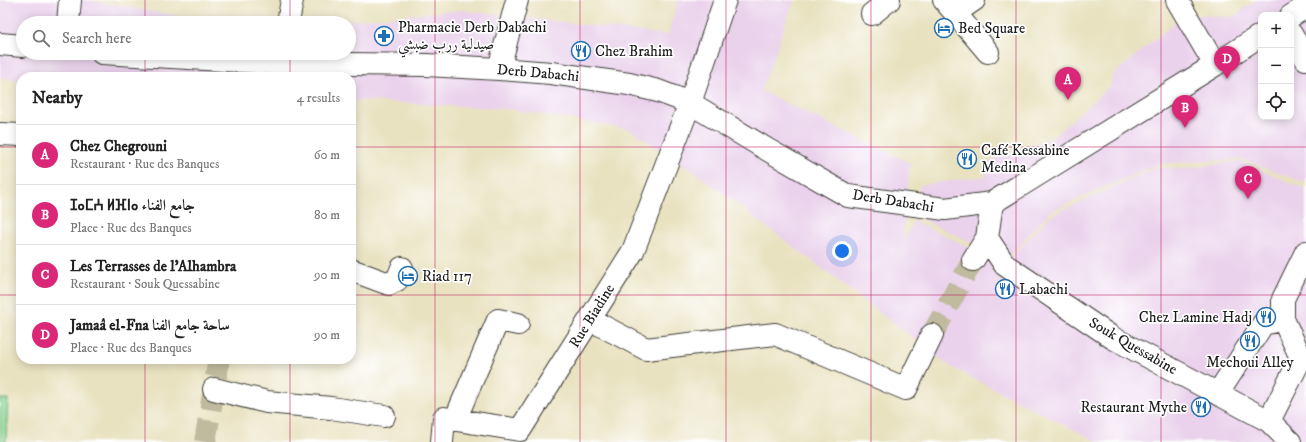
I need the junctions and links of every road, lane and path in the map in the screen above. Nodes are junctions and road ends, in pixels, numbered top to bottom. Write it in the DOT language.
graph roads {
  1 [pos="70,0"];
  2 [pos="292,0"];
  3 [pos="516,0"];
  4 [pos="725,0"];
  5 [pos="889,0"];
  6 [pos="974,0"];
  7 [pos="949,7"];
  8 [pos="1181,7"];
  9 [pos="1306,7"];
  10 [pos="872,14"];
  11 [pos="1294,14"];
  12 [pos="69,16"];
  13 [pos="289,16"];
  14 [pos="1258,37"];
  15 [pos="1294,39"];
  16 [pos="0,44"];
  17 [pos="16,45"];
  18 [pos="988,52"];
  19 [pos="1306,59"];
  20 [pos="213,60"];
  21 [pos="276,64"];
  22 [pos="1215,65"];
  23 [pos="499,69"];
  24 [pos="690,103"];
  25 [pos="0,134"];
  26 [pos="16,135"];
  27 [pos="992,203"];
  28 [pos="987,238"];
  29 [pos="1306,252"];
  30 [pos="973,260"];
  31 [pos="402,268"];
  32 [pos="356,272"];
  33 [pos="1283,319"];
  34 [pos="591,320"];
  35 [pos="518,324"];
  36 [pos="932,335"];
  37 [pos="214,389"];
  38 [pos="1218,393"];
  39 [pos="384,416"];
  40 [pos="455,420"];
  41 [pos="1269,421"];
  42 [pos="442,442"];
  43 [pos="1290,442"];
  1 -- 12 [label="street"];
  2 -- 13 [label="street"];
  3 -- 23 [label="street"];
  4 -- 24 [label="street, Rue Biadine"];
  5 -- 10 [label="street"];
  6 -- 7 [label="street"];
  7 -- 18 [label="street"];
  8 -- 22 [label="street"];
  9 -- 11 [label="street"];
  14 -- 22 [label="street"];
  15 -- 19 [label="street"];
  16 -- 17 [label="street"];
  20 -- 21 [label="street, Derb Dabachi"];
  21 -- 23 [label="street, Derb Dabachi"];
  22 -- 27 [label="street"];
  23 -- 24 [label="street, Derb Dabachi"];
  24 -- 27 [label="street, Derb Dabachi"];
  24 -- 34 [label="street, Rue Biadine"];
  25 -- 26 [label="street"];
  27 -- 28 [label="street"];
  28 -- 30 [label="street"];
  28 -- 38 [label="street, Souk Quessabine"];
  29 -- 33 [label="street"];
  31 -- 32 [label="street"];
  33 -- 38 [label="street"];
  33 -- 41 [label="street"];
  34 -- 36 [label="street"];
  34 -- 40 [label="street, Rue Biadine"];
  35 -- 40 [label="street"];
  37 -- 39 [label="street"];
  38 -- 41 [label="street, Souk Quessabine"];
  40 -- 42 [label="street"];
  41 -- 43 [label="street, Souk Quessabine"];
}
